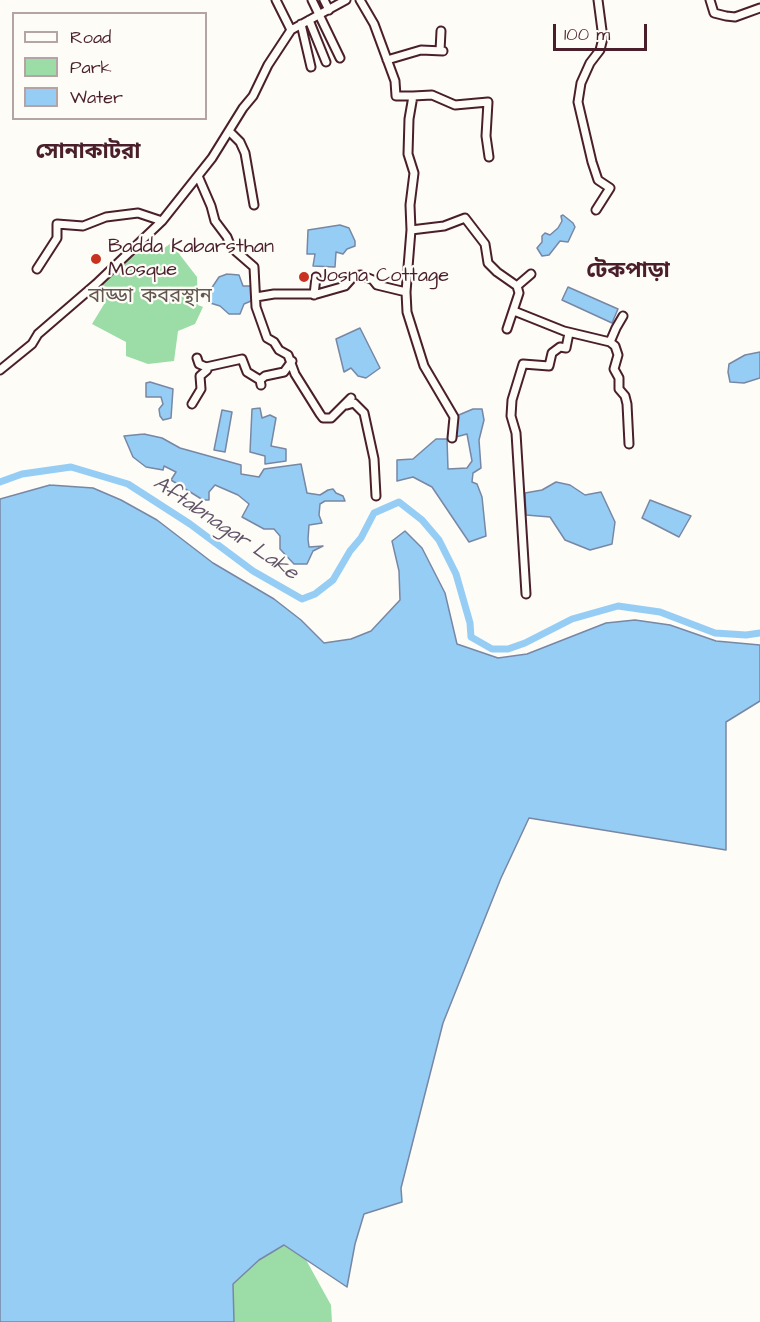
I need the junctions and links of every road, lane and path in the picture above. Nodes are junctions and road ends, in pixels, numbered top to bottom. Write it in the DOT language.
graph roads {
  1 [pos="276,0"];
  2 [pos="312,0"];
  3 [pos="324,0"];
  4 [pos="346,0"];
  5 [pos="360,0"];
  6 [pos="598,0"];
  7 [pos="710,0"];
  8 [pos="760,8"];
  9 [pos="329,10"];
  10 [pos="319,15"];
  11 [pos="309,20"];
  12 [pos="301,24"];
  13 [pos="291,30"];
  14 [pos="441,31"];
  15 [pos="340,58"];
  16 [pos="387,60"];
  17 [pos="326,62"];
  18 [pos="311,67"];
  19 [pos="413,96"];
  20 [pos="229,131"];
  21 [pos="489,157"];
  22 [pos="198,176"];
  23 [pos="254,206"];
  24 [pos="596,210"];
  25 [pos="162,220"];
  26 [pos="411,230"];
  27 [pos="37,269"];
  28 [pos="531,274"];
  29 [pos="316,276"];
  30 [pos="517,286"];
  31 [pos="406,292"];
  32 [pos="314,295"];
  33 [pos="256,297"];
  34 [pos="514,310"];
  35 [pos="623,316"];
  36 [pos="507,330"];
  37 [pos="569,333"];
  38 [pos="610,342"];
  39 [pos="197,358"];
  40 [pos="291,361"];
  41 [pos="206,367"];
  42 [pos="0,370"];
  43 [pos="351,399"];
  44 [pos="192,404"];
  45 [pos="344,405"];
  46 [pos="452,438"];
  47 [pos="629,444"];
  48 [pos="376,496"];
  49 [pos="526,594"];
  1 -- 13 [label="street"];
  2 -- 10 [label="street"];
  3 -- 9 [label="street"];
  4 -- 9 [label="street"];
  5 -- 16 [label="street"];
  6 -- 24 [label="street"];
  7 -- 8 [label="street"];
  9 -- 10 [label="street"];
  10 -- 11 [label="street"];
  10 -- 15 [label="street"];
  11 -- 12 [label="street"];
  11 -- 17 [label="street"];
  12 -- 13 [label="street"];
  12 -- 18 [label="street"];
  13 -- 20 [label="street"];
  14 -- 16 [label="street"];
  16 -- 19 [label="street"];
  19 -- 21 [label="street"];
  19 -- 26 [label="street"];
  20 -- 22 [label="street"];
  20 -- 23 [label="street"];
  22 -- 25 [label="street"];
  22 -- 33 [label="street"];
  25 -- 27 [label="street"];
  25 -- 42 [label="street"];
  26 -- 30 [label="street"];
  26 -- 31 [label="street"];
  28 -- 30 [label="street"];
  29 -- 32 [label="street"];
  30 -- 34 [label="street"];
  31 -- 32 [label="street"];
  31 -- 46 [label="street"];
  32 -- 33 [label="street"];
  33 -- 40 [label="street"];
  34 -- 36 [label="street"];
  34 -- 37 [label="street"];
  35 -- 38 [label="street"];
  37 -- 38 [label="street"];
  37 -- 49 [label="street"];
  38 -- 47 [label="street"];
  39 -- 41 [label="street"];
  40 -- 41 [label="street"];
  40 -- 45 [label="street"];
  41 -- 44 [label="street"];
  43 -- 45 [label="street"];
  45 -- 48 [label="street"];
}
